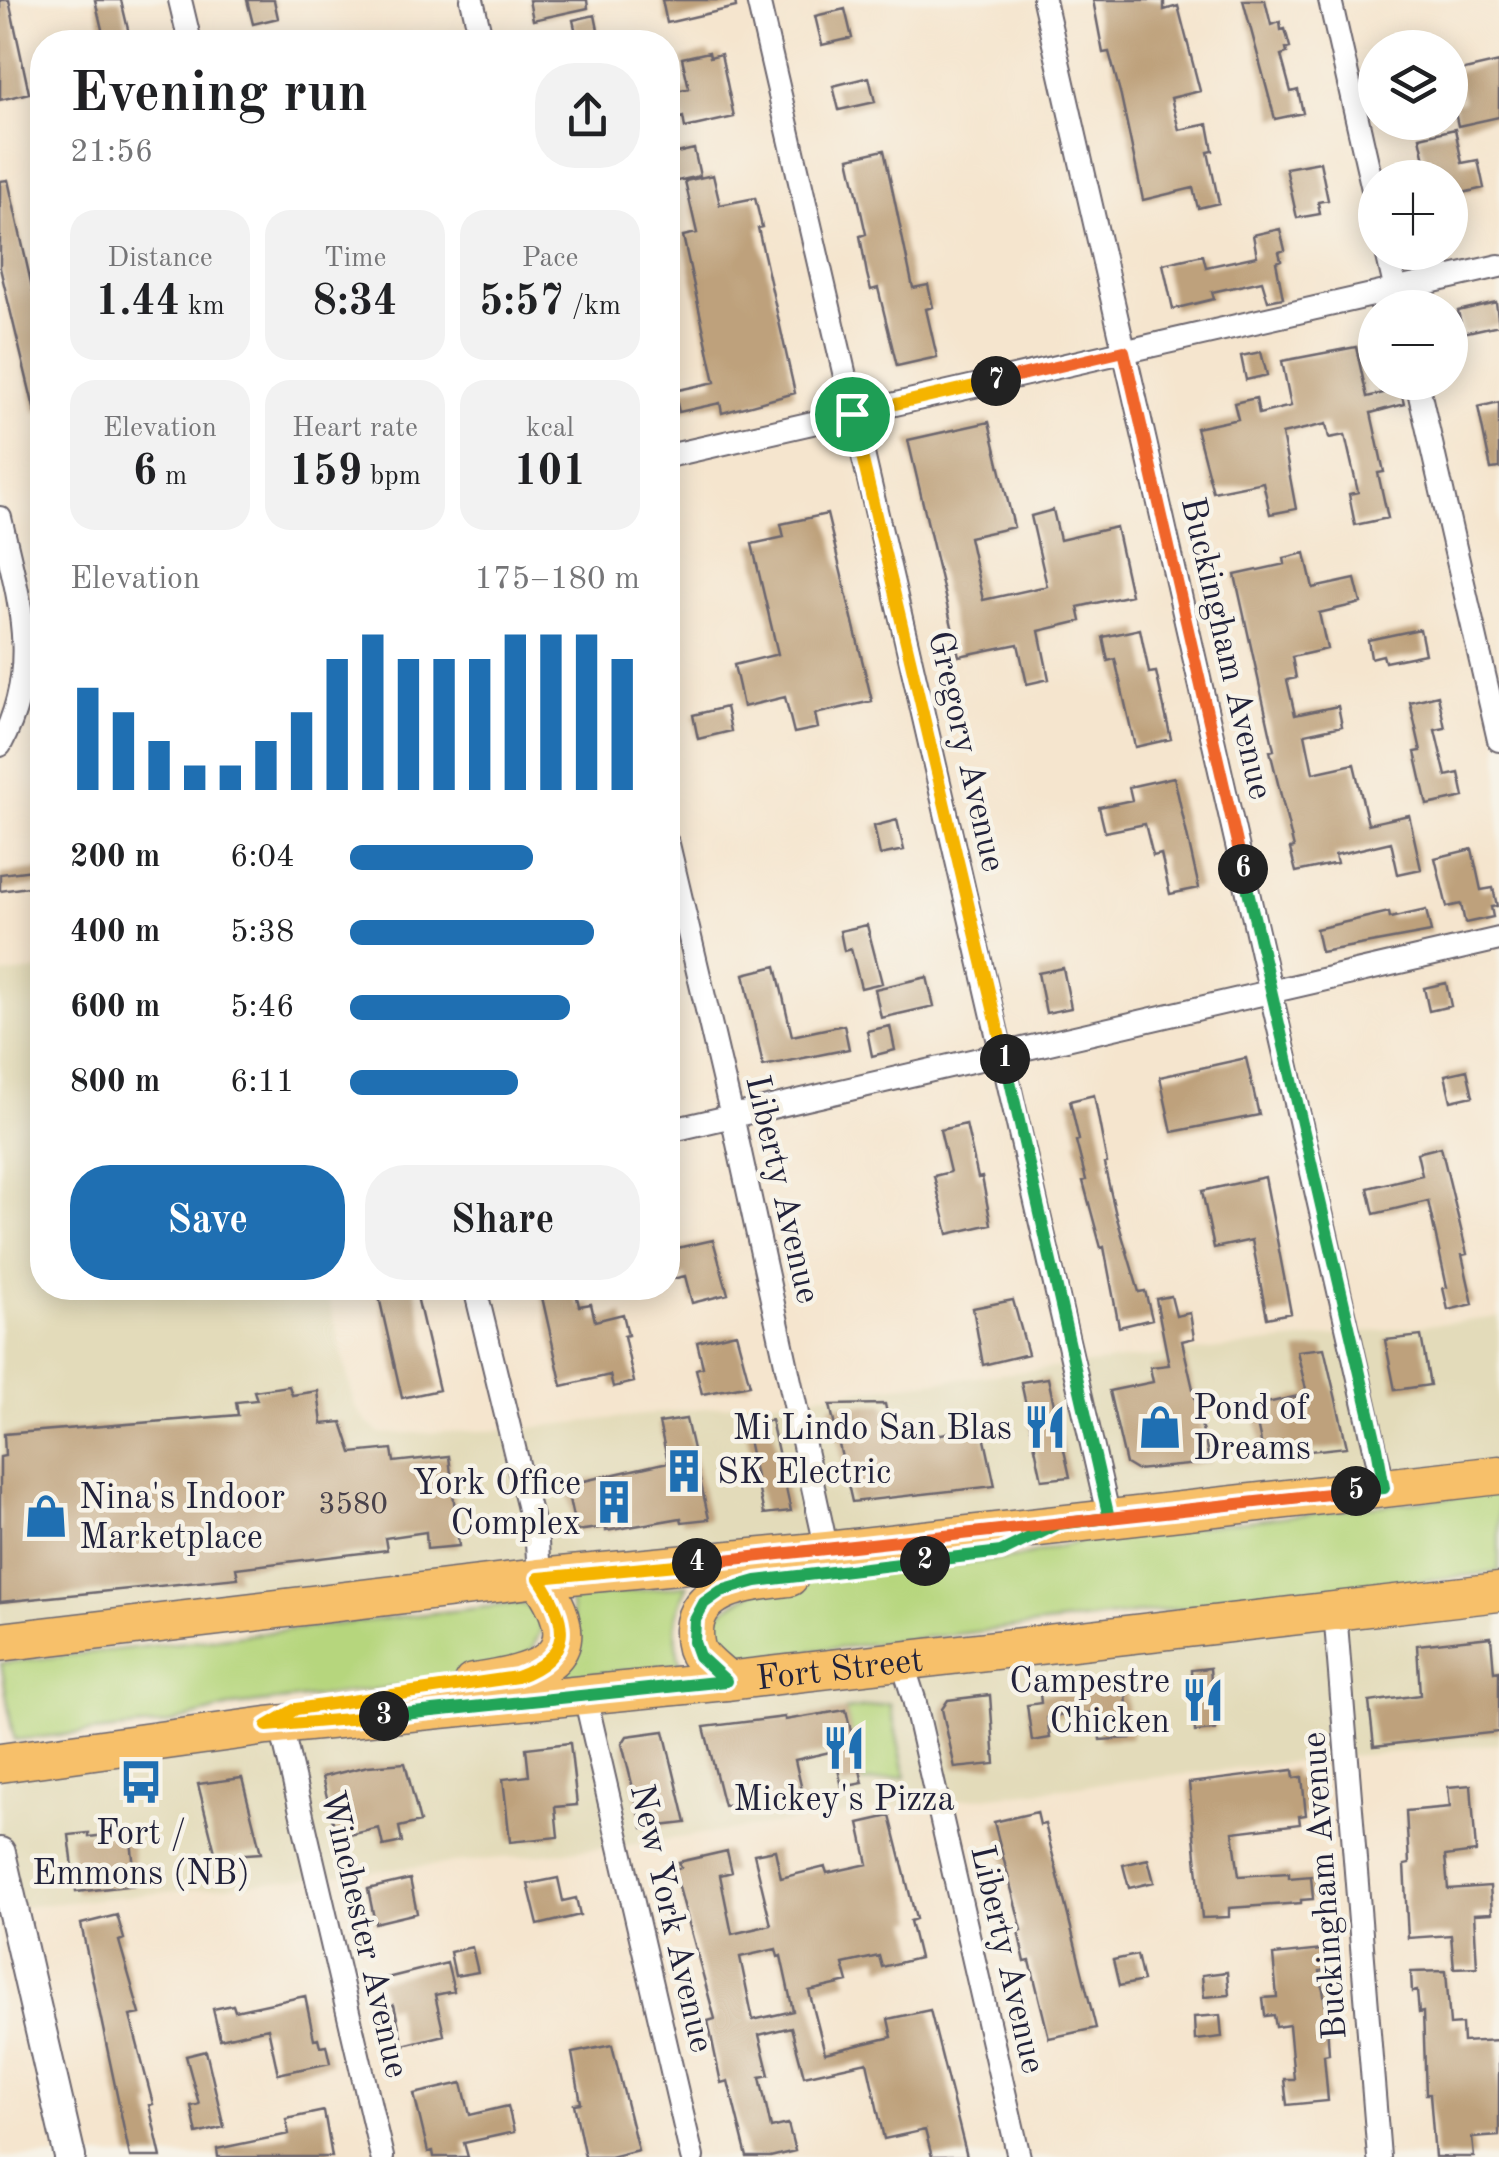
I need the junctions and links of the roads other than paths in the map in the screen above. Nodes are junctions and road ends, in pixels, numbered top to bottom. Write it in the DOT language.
graph roads {
  1 [pos="180,0"];
  2 [pos="472,0"];
  3 [pos="758,0"];
  4 [pos="1044,0"];
  5 [pos="1330,0"];
  6 [pos="187,30"];
  7 [pos="479,30"];
  8 [pos="1366,160"];
  9 [pos="1499,266"];
  10 [pos="1426,290"];
  11 [pos="1358,307"];
  12 [pos="1124,351"];
  13 [pos="1421,400"];
  14 [pos="852,414"];
  15 [pos="680,453"];
  16 [pos="0,518"];
  17 [pos="1499,740"];
  18 [pos="0,745"];
  19 [pos="680,895"];
  20 [pos="1499,939"];
  21 [pos="1270,991"];
  22 [pos="1004,1054"];
  23 [pos="732,1116"];
  24 [pos="680,1128"];
  25 [pos="479,1300"];
  26 [pos="1499,1474"];
  27 [pos="1384,1488"];
  28 [pos="1109,1518"];
  29 [pos="1058,1524"];
  30 [pos="827,1551"];
  31 [pos="539,1578"];
  32 [pos="1499,1592"];
  33 [pos="1335,1611"];
  34 [pos="0,1642"];
  35 [pos="902,1660"];
  36 [pos="726,1681"];
  37 [pos="585,1696"];
  38 [pos="274,1726"];
  39 [pos="0,1763"];
  40 [pos="0,1853"];
  41 [pos="70,2157"];
  42 [pos="382,2157"];
  43 [pos="692,2157"];
  44 [pos="1019,2157"];
  45 [pos="1379,2157"];
  1 -- 6 [label="street"];
  2 -- 7 [label="street"];
  3 -- 14 [label="street, Gregory Avenue"];
  4 -- 12 [label="street, Buckingham Avenue"];
  5 -- 8 [label="street"];
  9 -- 10 [label="street"];
  11 -- 12 [label="street"];
  12 -- 14 [label="street"];
  12 -- 21 [label="street, Buckingham Avenue"];
  13 -- 17 [label="street"];
  14 -- 15 [label="street"];
  14 -- 22 [label="street, Gregory Avenue"];
  16 -- 18 [label="street"];
  19 -- 23 [label="street, Liberty Avenue"];
  20 -- 21 [label="street"];
  21 -- 22 [label="street"];
  21 -- 27 [label="street, Buckingham Avenue"];
  22 -- 23 [label="street"];
  22 -- 28 [label="street, Gregory Avenue"];
  23 -- 24 [label="street"];
  23 -- 30 [label="street, Liberty Avenue"];
  25 -- 31 [label="street"];
  26 -- 27 [label="main road"];
  27 -- 28 [label="main road"];
  28 -- 29 [label="main road"];
  29 -- 30 [label="main road"];
  29 -- 36 [label="main road"];
  30 -- 31 [label="main road"];
  31 -- 34 [label="main road"];
  31 -- 38 [label="main road"];
  32 -- 33 [label="main road, Fort Street"];
  33 -- 35 [label="main road, Fort Street"];
  33 -- 45 [label="street, Buckingham Avenue"];
  35 -- 36 [label="main road, Fort Street"];
  35 -- 44 [label="street, Liberty Avenue"];
  36 -- 37 [label="main road, Fort Street"];
  37 -- 38 [label="main road, Fort Street"];
  37 -- 43 [label="street, New York Avenue"];
  38 -- 39 [label="main road, Fort Street"];
  38 -- 42 [label="street, Winchester Avenue"];
  40 -- 41 [label="street"];
}
